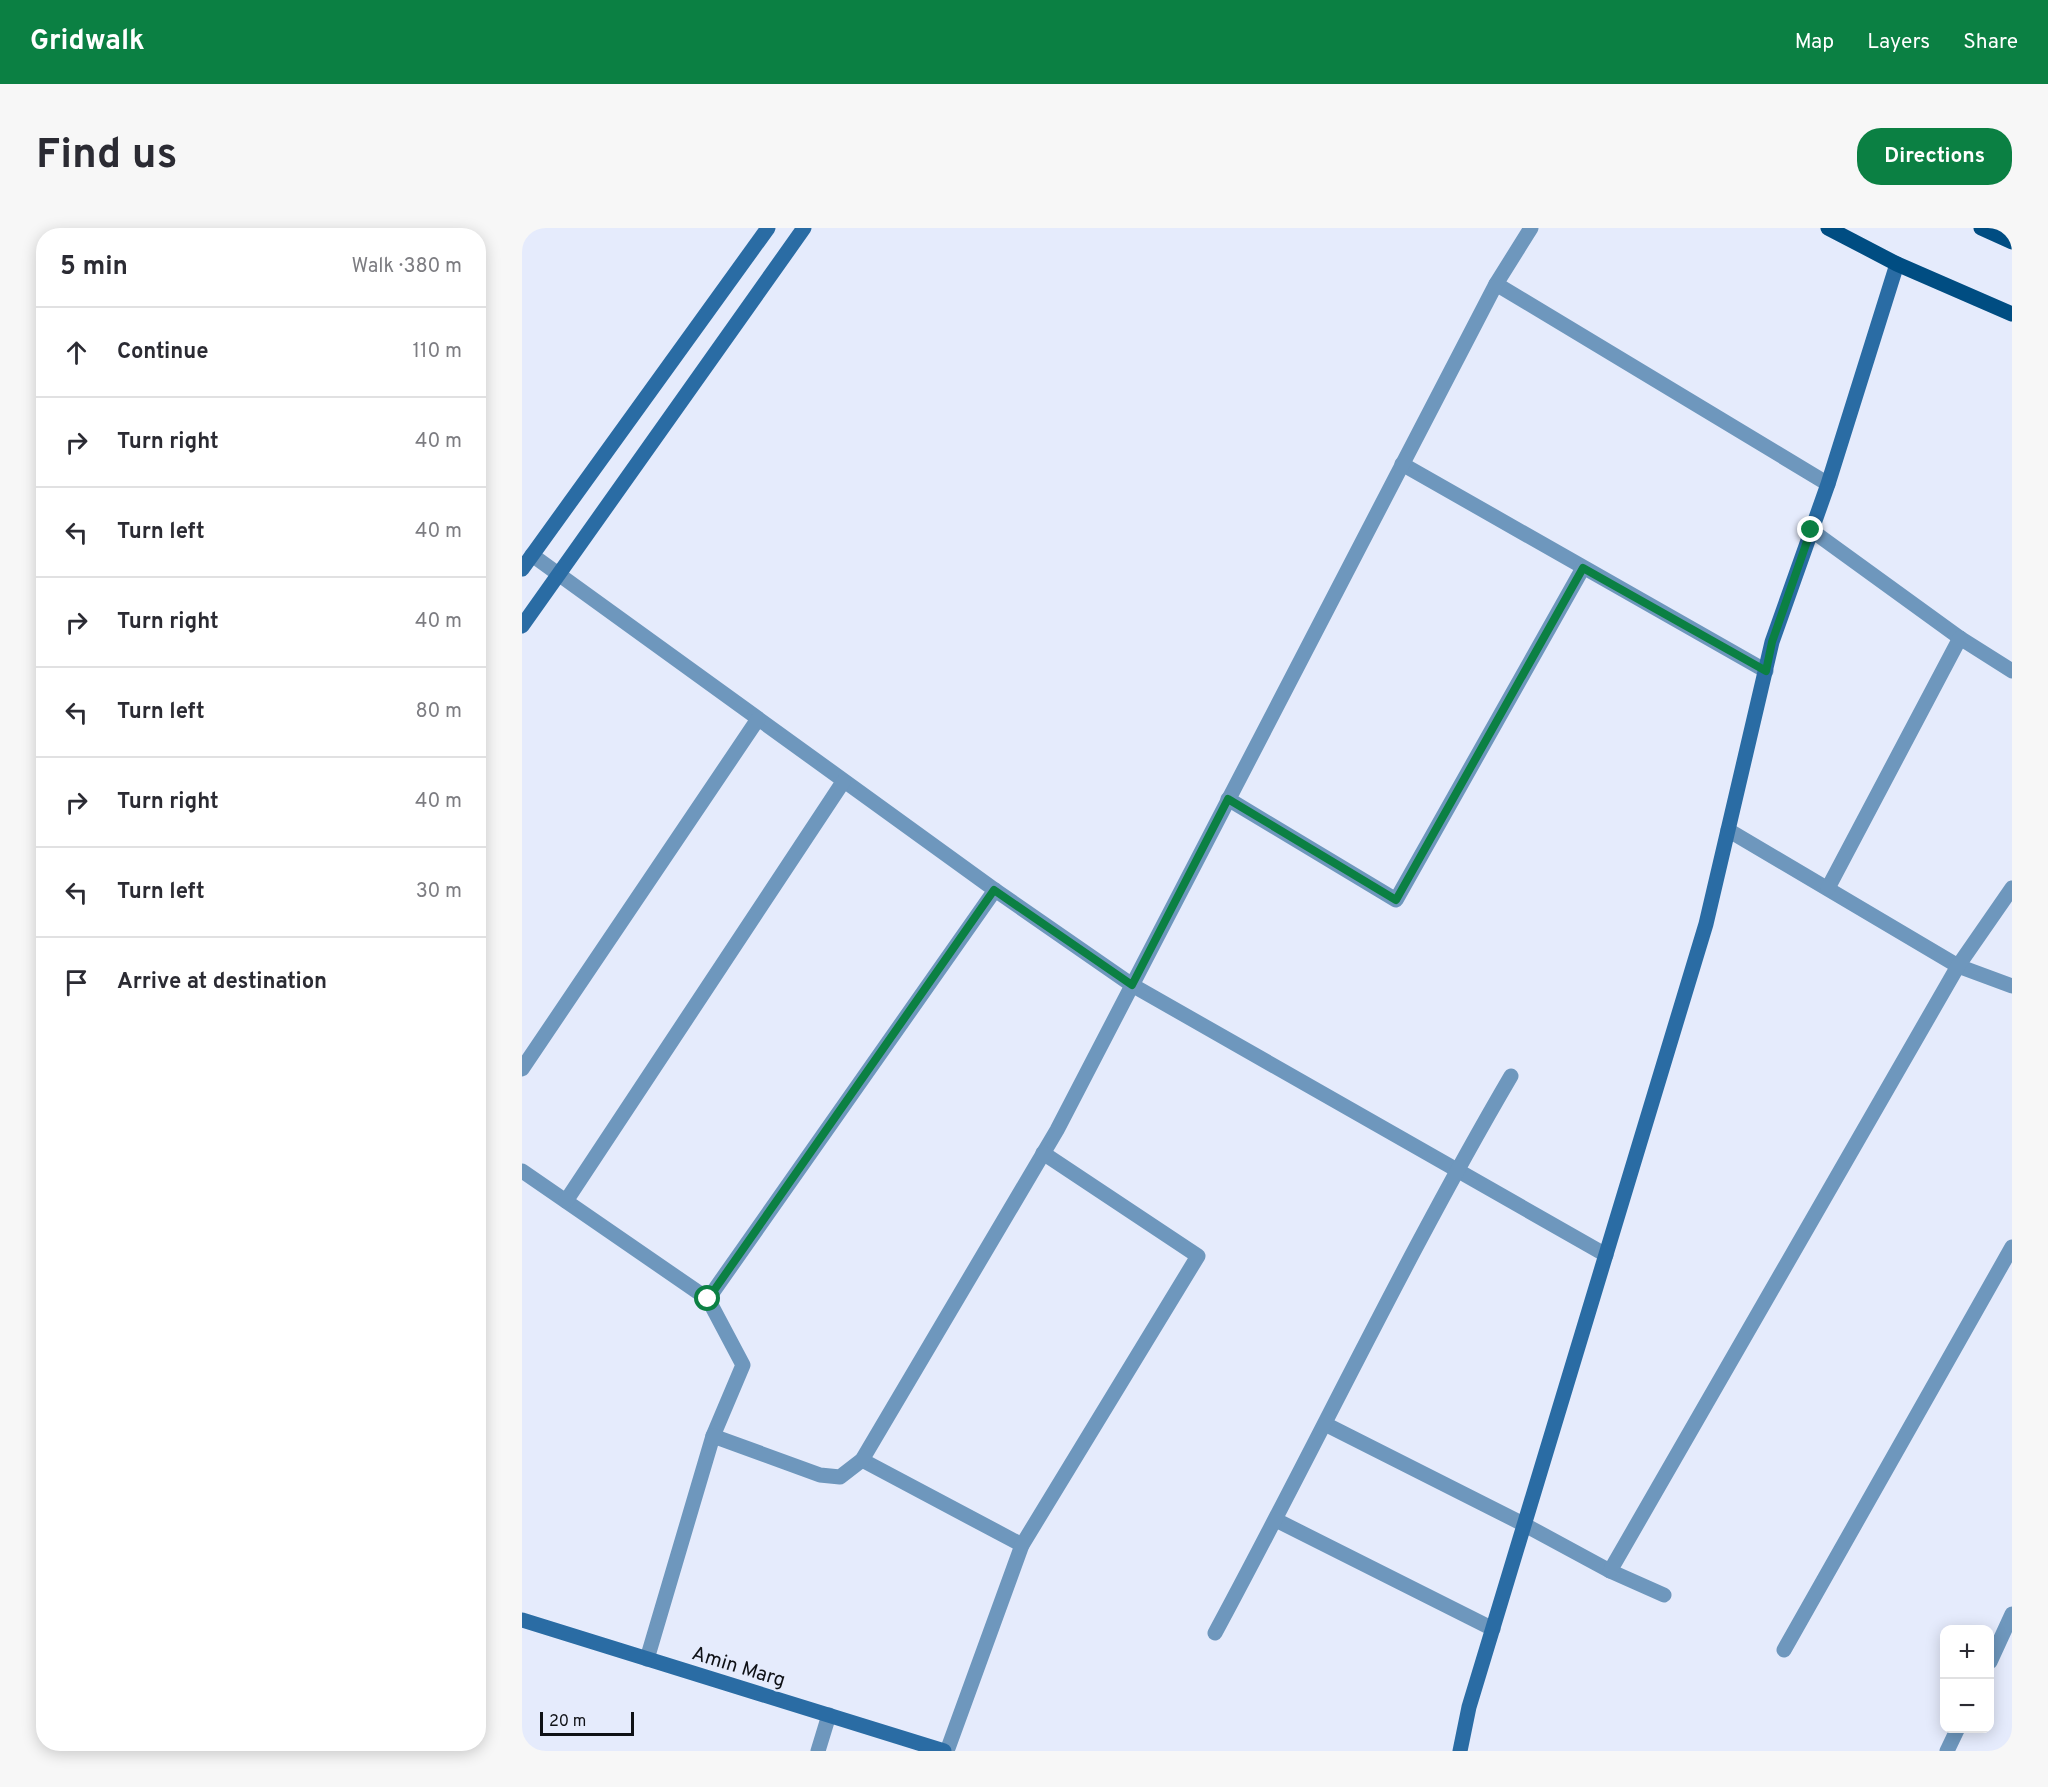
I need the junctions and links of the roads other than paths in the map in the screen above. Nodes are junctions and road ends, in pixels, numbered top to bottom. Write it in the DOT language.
graph roads {
  1 [pos="768,228"];
  2 [pos="804,228"];
  3 [pos="1531,228"];
  4 [pos="1828,228"];
  5 [pos="1981,228"];
  6 [pos="2012,242"];
  7 [pos="1897,264"];
  8 [pos="1496,284"];
  9 [pos="2012,314"];
  10 [pos="1402,464"];
  11 [pos="1828,484"];
  12 [pos="1811,530"];
  13 [pos="532,555"];
  14 [pos="1583,568"];
  15 [pos="522,569"];
  16 [pos="558,574"];
  17 [pos="522,626"];
  18 [pos="1960,638"];
  19 [pos="2012,670"];
  20 [pos="1766,671"];
  21 [pos="758,720"];
  22 [pos="843,782"];
  23 [pos="1228,799"];
  24 [pos="1728,830"];
  25 [pos="1828,888"];
  26 [pos="2012,888"];
  27 [pos="994,890"];
  28 [pos="1958,966"];
  29 [pos="1132,985"];
  30 [pos="2012,986"];
  31 [pos="522,1069"];
  32 [pos="1511,1076"];
  33 [pos="1044,1153"];
  34 [pos="1456,1170"];
  35 [pos="522,1171"];
  36 [pos="566,1201"];
  37 [pos="2012,1247"];
  38 [pos="1606,1255"];
  39 [pos="708,1299"];
  40 [pos="1325,1424"];
  41 [pos="713,1436"];
  42 [pos="862,1460"];
  43 [pos="1276,1520"];
  44 [pos="1525,1525"];
  45 [pos="1022,1545"];
  46 [pos="1610,1571"];
  47 [pos="1664,1595"];
  48 [pos="2012,1614"];
  49 [pos="522,1620"];
  50 [pos="1493,1629"];
  51 [pos="1215,1633"];
  52 [pos="1784,1650"];
  53 [pos="1994,1652"];
  54 [pos="647,1659"];
  55 [pos="829,1715"];
  56 [pos="1956,1733"];
  57 [pos="818,1751"];
  58 [pos="945,1751"];
  59 [pos="1460,1751"];
  60 [pos="1947,1751"];
  1 -- 13 [label="street"];
  2 -- 16 [label="street"];
  3 -- 8 [label="street"];
  4 -- 7 [label="main road"];
  5 -- 6 [label="main road"];
  7 -- 9 [label="main road"];
  7 -- 11 [label="street"];
  8 -- 10 [label="street"];
  8 -- 11 [label="street"];
  10 -- 14 [label="street"];
  10 -- 23 [label="street"];
  11 -- 12 [label="street"];
  12 -- 18 [label="street"];
  12 -- 20 [label="street"];
  13 -- 15 [label="street"];
  13 -- 16 [label="street"];
  14 -- 20 [label="street"];
  14 -- 23 [label="street"];
  16 -- 17 [label="street"];
  16 -- 21 [label="street"];
  18 -- 19 [label="street"];
  18 -- 25 [label="street"];
  20 -- 24 [label="street"];
  21 -- 22 [label="street"];
  21 -- 31 [label="street"];
  22 -- 27 [label="street"];
  22 -- 36 [label="street"];
  23 -- 29 [label="street"];
  24 -- 25 [label="street"];
  24 -- 38 [label="street"];
  25 -- 28 [label="street"];
  26 -- 28 [label="street"];
  27 -- 29 [label="street"];
  27 -- 39 [label="street"];
  28 -- 30 [label="street"];
  28 -- 46 [label="street"];
  29 -- 33 [label="street"];
  29 -- 34 [label="street"];
  32 -- 34 [label="street"];
  33 -- 42 [label="street"];
  33 -- 45 [label="street"];
  34 -- 38 [label="street"];
  34 -- 40 [label="street"];
  35 -- 36 [label="street"];
  36 -- 39 [label="street"];
  37 -- 52 [label="street"];
  38 -- 44 [label="street"];
  39 -- 41 [label="street"];
  40 -- 43 [label="street"];
  40 -- 44 [label="street"];
  41 -- 42 [label="street"];
  41 -- 54 [label="street"];
  42 -- 45 [label="street"];
  43 -- 50 [label="street"];
  43 -- 51 [label="street"];
  44 -- 46 [label="street"];
  44 -- 50 [label="street"];
  45 -- 58 [label="street"];
  46 -- 47 [label="street"];
  48 -- 53 [label="street"];
  49 -- 54 [label="street, Amin Marg"];
  50 -- 59 [label="street"];
  54 -- 55 [label="street, Amin Marg"];
  55 -- 57 [label="street"];
  55 -- 58 [label="street, Amin Marg"];
  56 -- 60 [label="street"];
}
